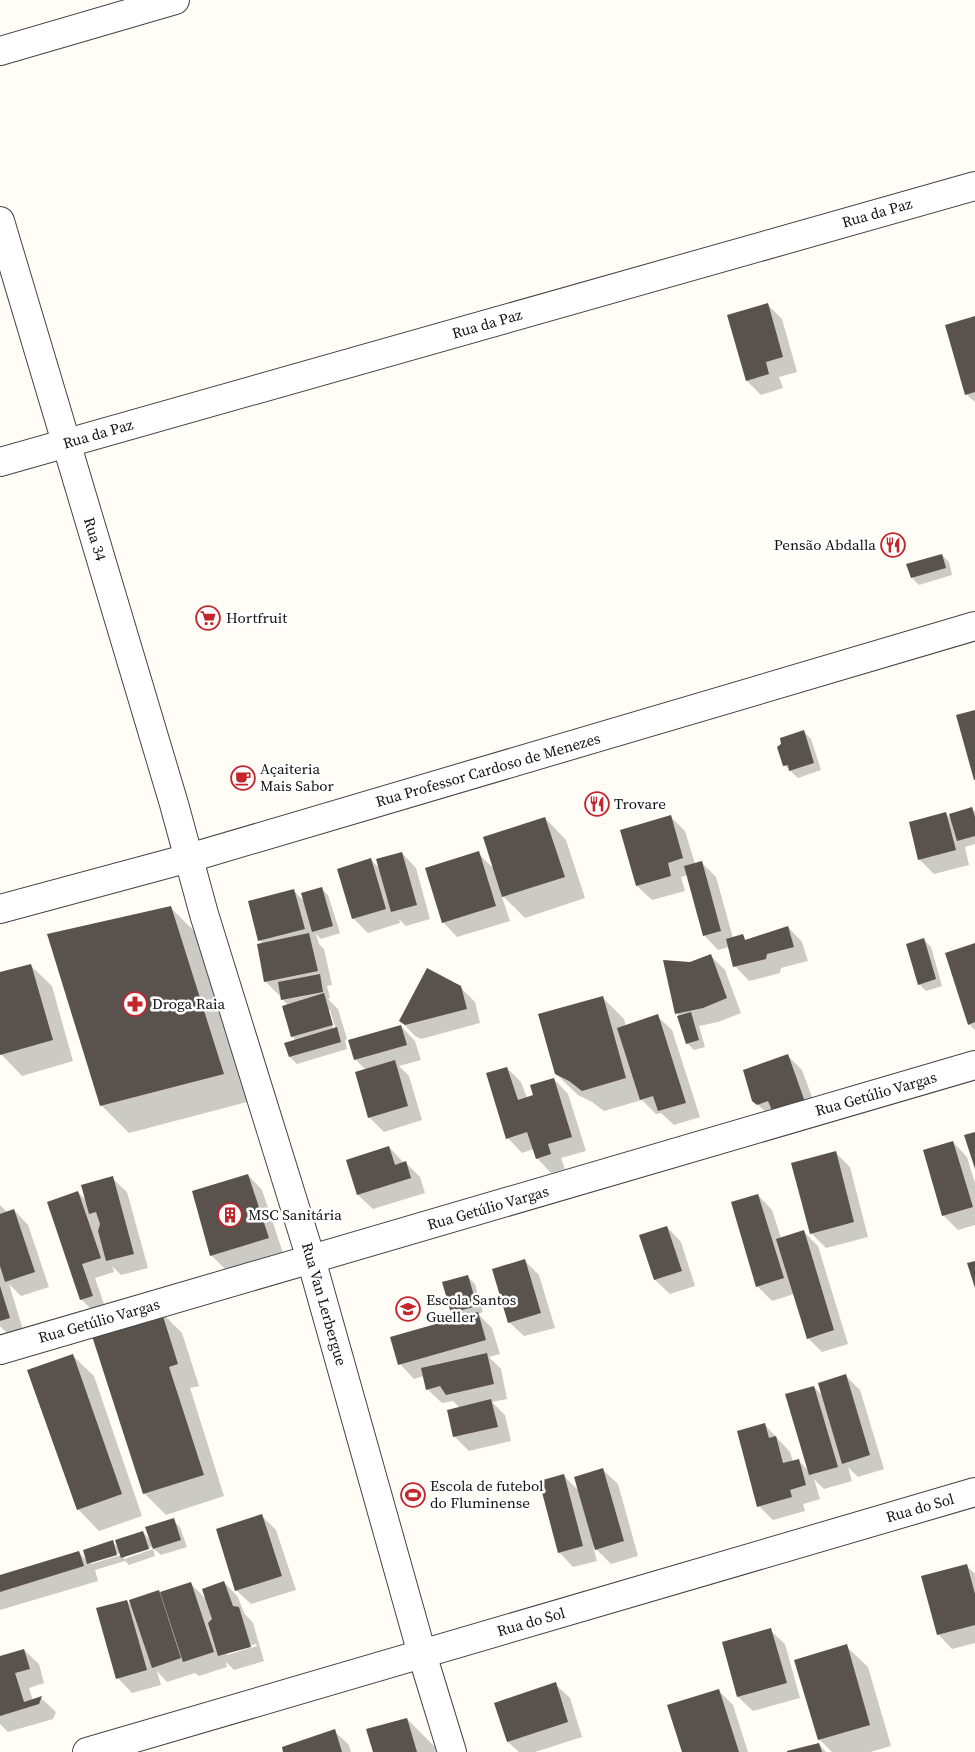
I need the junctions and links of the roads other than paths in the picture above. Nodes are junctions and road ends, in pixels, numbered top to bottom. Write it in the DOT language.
graph roads {
  1 [pos="175,0"];
  2 [pos="0,51"];
  3 [pos="975,186"];
  4 [pos="0,221"];
  5 [pos="66,442"];
  6 [pos="0,462"];
  7 [pos="975,626"];
  8 [pos="189,858"];
  9 [pos="0,909"];
  10 [pos="975,1065"];
  11 [pos="311,1259"];
  12 [pos="0,1350"];
  13 [pos="975,1492"];
  14 [pos="422,1654"];
  15 [pos="87,1752"];
  16 [pos="452,1752"];
  1 -- 2 [label="street"];
  3 -- 5 [label="street, Rua da Paz"];
  4 -- 5 [label="street, Rua 34"];
  5 -- 6 [label="street, Rua da Paz"];
  5 -- 8 [label="street, Rua 34"];
  7 -- 8 [label="street, Rua Professor Cardoso de Menezes"];
  8 -- 9 [label="street, Rua Professor Cardoso de Menezes"];
  8 -- 11 [label="street, Rua Van Lerbergue"];
  10 -- 11 [label="street, Rua Getúlio Vargas"];
  11 -- 12 [label="street, Rua Getúlio Vargas"];
  11 -- 14 [label="street, Rua Van Lerbergue"];
  13 -- 14 [label="street, Rua do Sol"];
  14 -- 15 [label="street, Rua do Sol"];
  14 -- 16 [label="street, Rua Van Lerbergue"];
}
